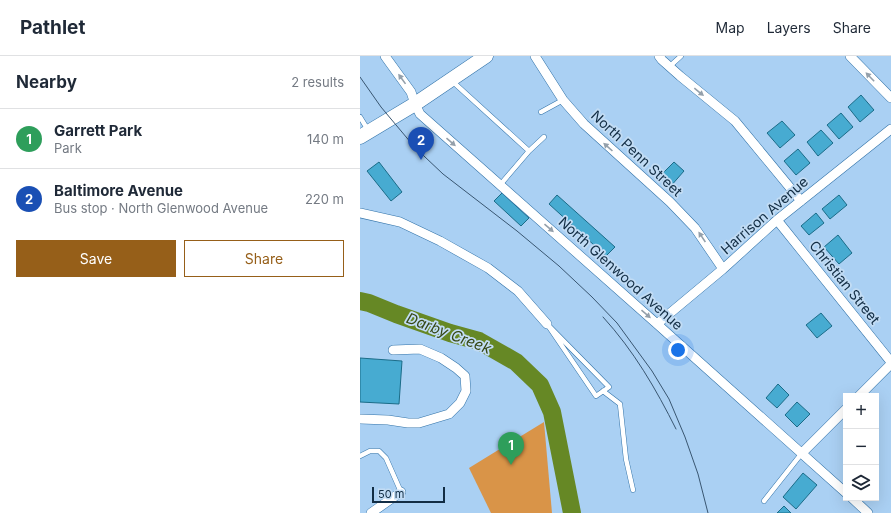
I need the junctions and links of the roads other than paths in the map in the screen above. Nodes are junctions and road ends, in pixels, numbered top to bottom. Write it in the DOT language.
graph roads {
  1 [pos="385,56"];
  2 [pos="486,56"];
  3 [pos="535,56"];
  4 [pos="659,56"];
  5 [pos="681,56"];
  6 [pos="850,56"];
  7 [pos="669,67"];
  8 [pos="451,80"];
  9 [pos="891,98"];
  10 [pos="563,100"];
  11 [pos="415,104"];
  12 [pos="541,112"];
  13 [pos="360,117"];
  14 [pos="891,129"];
  15 [pos="365,135"];
  16 [pos="544,137"];
  17 [pos="529,151"];
  18 [pos="500,185"];
  19 [pos="801,201"];
  20 [pos="360,213"];
  21 [pos="777,220"];
  22 [pos="723,269"];
  23 [pos="547,324"];
  24 [pos="657,324"];
  25 [pos="393,350"];
  26 [pos="891,363"];
  27 [pos="603,391"];
  28 [pos="862,393"];
  29 [pos="843,412"];
  30 [pos="360,419"];
  31 [pos="802,453"];
  32 [pos="360,456"];
  33 [pos="633,490"];
  34 [pos="843,490"];
  35 [pos="401,492"];
  36 [pos="764,501"];
  37 [pos="855,501"];
  38 [pos="371,513"];
  39 [pos="868,513"];
  11 -- 1 [label="street, North Glenwood Avenue, one-way"];
  2 -- 8 [label="main road"];
  3 -- 10 [label="street, North Penn Street"];
  4 -- 7 [label="street"];
  5 -- 7 [label="lane"];
  9 -- 6 [label="street, one-way"];
  7 -- 19 [label="street, one-way"];
  8 -- 11 [label="main road"];
  8 -- 17 [label="lane"];
  10 -- 12 [label="lane"];
  22 -- 10 [label="street, North Penn Street, one-way"];
  11 -- 15 [label="main road"];
  11 -- 18 [label="street, North Glenwood Avenue, one-way"];
  13 -- 15 [label="lane"];
  14 -- 19 [label="street, Harrison Avenue"];
  16 -- 17 [label="lane"];
  17 -- 18 [label="lane"];
  18 -- 24 [label="street, North Glenwood Avenue, one-way"];
  19 -- 21 [label="street, Harrison Avenue"];
  20 -- 23 [label="street"];
  21 -- 22 [label="street, Harrison Avenue"];
  21 -- 26 [label="street, Christian Street"];
  22 -- 24 [label="street, Harrison Avenue"];
  23 -- 27 [label="lane"];
  23 -- 27 [label="lane"];
  24 -- 31 [label="street, North Glenwood Avenue"];
  25 -- 30 [label="street"];
  26 -- 28 [label="street"];
  27 -- 33 [label="lane"];
  29 -- 31 [label="street"];
  31 -- 34 [label="street, North Glenwood Avenue"];
  31 -- 36 [label="lane"];
  32 -- 35 [label="lane"];
  35 -- 38 [label="street"];
  37 -- 39 [label="street"];
}
